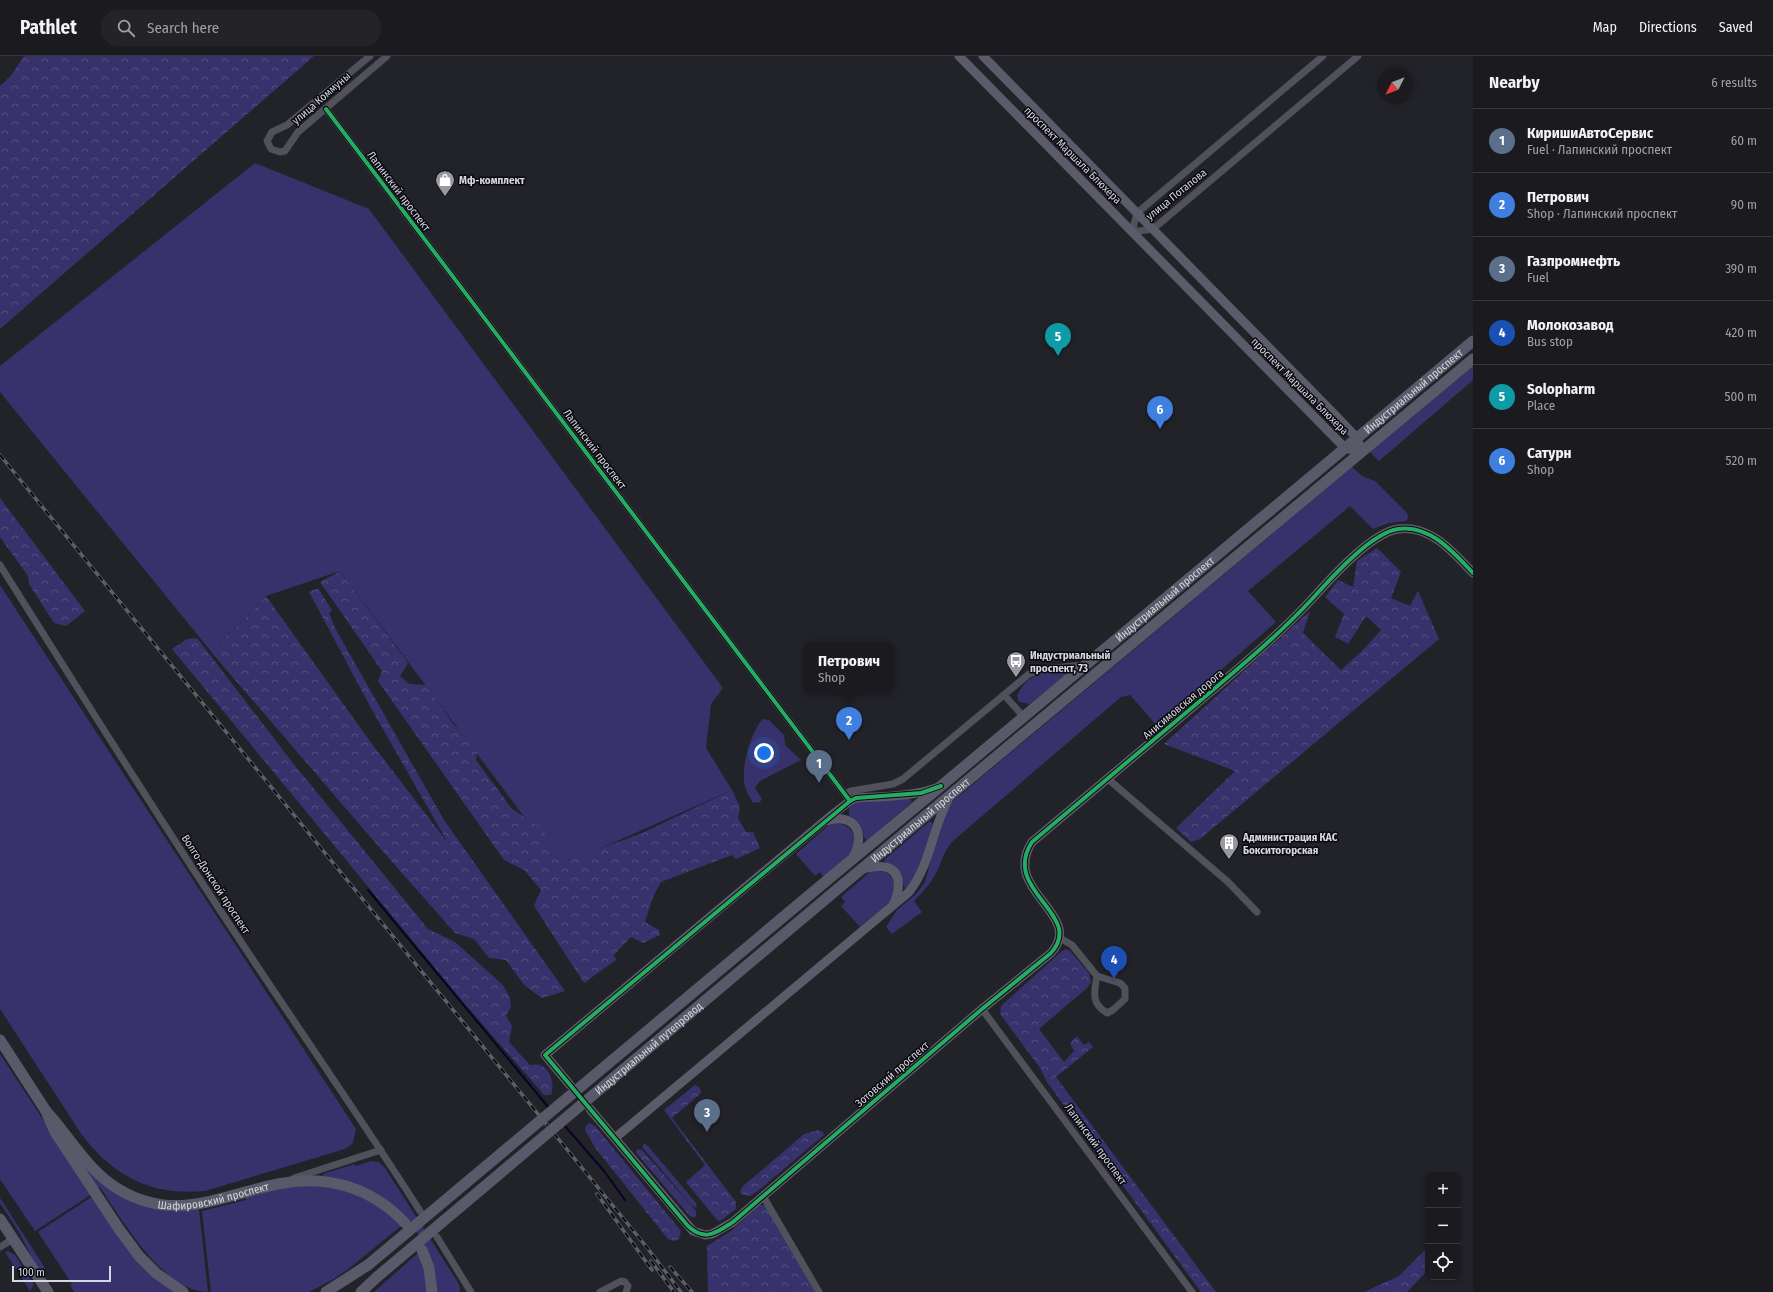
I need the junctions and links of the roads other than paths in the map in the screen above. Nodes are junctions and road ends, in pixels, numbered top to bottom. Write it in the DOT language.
graph roads {
  1 [pos="370,56"];
  2 [pos="387,56"];
  3 [pos="959,56"];
  4 [pos="983,56"];
  5 [pos="1323,56"];
  6 [pos="1358,56"];
  7 [pos="326,109"];
  8 [pos="1137,213"];
  9 [pos="1153,229"];
  10 [pos="1132,232"];
  11 [pos="1473,341"];
  12 [pos="1473,359"];
  13 [pos="1357,438"];
  14 [pos="1345,448"];
  15 [pos="1362,452"];
  16 [pos="0,566"];
  17 [pos="1473,573"];
  18 [pos="1086,665"];
  19 [pos="1004,695"];
  20 [pos="1024,717"];
  21 [pos="1108,779"];
  22 [pos="941,786"];
  23 [pos="847,797"];
  24 [pos="950,797"];
  25 [pos="823,822"];
  26 [pos="853,859"];
  27 [pos="862,869"];
  28 [pos="818,887"];
  29 [pos="828,898"];
  30 [pos="892,908"];
  31 [pos="1257,912"];
  32 [pos="1060,938"];
  33 [pos="1097,976"];
  34 [pos="982,1009"];
  35 [pos="0,1040"];
  36 [pos="4,1049"];
  37 [pos="570,1085"];
  38 [pos="590,1109"];
  39 [pos="46,1111"];
  40 [pos="615,1138"];
  41 [pos="381,1150"];
  42 [pos="277,1184"];
  43 [pos="763,1196"];
  44 [pos="420,1211"];
  45 [pos="0,1219"];
  46 [pos="405,1223"];
  47 [pos="437,1237"];
  48 [pos="13,1239"];
  49 [pos="0,1247"];
  50 [pos="422,1250"];
  51 [pos="368,1266"];
  52 [pos="466,1283"];
  53 [pos="612,1290"];
  54 [pos="48,1292"];
  55 [pos="183,1292"];
  56 [pos="326,1292"];
  57 [pos="343,1292"];
  58 [pos="361,1292"];
  59 [pos="432,1292"];
  60 [pos="465,1292"];
  61 [pos="471,1292"];
  62 [pos="600,1292"];
  63 [pos="626,1292"];
  64 [pos="819,1292"];
  65 [pos="1192,1292"];
  1 -- 7 [label="street, улица Коммуны"];
  2 -- 7 [label="street, улица Коммуны"];
  3 -- 10 [label="street, проспект Маршала Блюхера"];
  4 -- 8 [label="street, проспект Маршала Блюхера"];
  5 -- 8 [label="street, улица Потапова"];
  6 -- 9 [label="street, улица Потапова"];
  7 -- 23 [label="street, Лапинский проспект"];
  8 -- 9 [label="street, проспект Маршала Блюхера"];
  8 -- 10 [label="street, улица Потапова"];
  9 -- 10 [label="street, улица Потапова"];
  9 -- 13 [label="street, проспект Маршала Блюхера"];
  10 -- 14 [label="street, проспект Маршала Блюхера"];
  11 -- 13 [label="main road, Индустриальный проспект"];
  12 -- 15 [label="main road, Индустриальный проспект"];
  13 -- 14 [label="main road, Индустриальный проспект"];
  13 -- 15 [label="street, проспект Маршала Блюхера"];
  14 -- 15 [label="street, проспект Маршала Блюхера"];
  14 -- 18 [label="main road, Индустриальный проспект"];
  15 -- 24 [label="main road, Индустриальный проспект"];
  16 -- 41 [label="street, Волго-Донской проспект"];
  17 -- 21 [label="street, Анисимовская дорога"];
  18 -- 19 [label="street"];
  18 -- 20 [label="main road, Индустриальный проспект"];
  19 -- 20 [label="street"];
  19 -- 23 [label="street"];
  20 -- 22 [label="main road, Индустриальный проспект"];
  21 -- 31 [label="street"];
  21 -- 32 [label="street, Анисимовская дорога"];
  22 -- 23 [label="street"];
  22 -- 26 [label="main road, Индустриальный проспект"];
  23 -- 25 [label="street"];
  24 -- 27 [label="main road, Индустриальный проспект"];
  24 -- 30 [label="street"];
  25 -- 26 [label="street"];
  25 -- 37 [label="street"];
  26 -- 28 [label="main road, Индустриальный проспект"];
  27 -- 29 [label="main road, Индустриальный проспект"];
  27 -- 30 [label="street"];
  28 -- 51 [label="main road, Индустриальный путепровод, bridge"];
  29 -- 58 [label="main road, Индустриальный путепровод, bridge"];
  30 -- 40 [label="street"];
  32 -- 33 [label="street"];
  32 -- 34 [label="street, Зотовский проспект"];
  33 -- 33 [label="street"];
  34 -- 43 [label="street, Зотовский проспект"];
  34 -- 65 [label="street, Лапинский проспект"];
  35 -- 36 [label="main road, Шафировский проспект"];
  36 -- 39 [label="main road, Шафировский проспект"];
  38 -- 40 [label="street, Зотовский проспект"];
  39 -- 42 [label="main road, Шафировский проспект"];
  39 -- 55 [label="main road, Шафировский проспект"];
  40 -- 43 [label="street, Зотовский проспект"];
  41 -- 42 [label="street"];
  41 -- 44 [label="street, Волго-Донской проспект"];
  42 -- 46 [label="main road, Шафировский проспект"];
  43 -- 64 [label="street"];
  45 -- 48 [label="main road"];
  47 -- 52 [label="street"];
  48 -- 49 [label="street"];
  48 -- 54 [label="main road"];
  50 -- 59 [label="main road"];
  51 -- 56 [label="main road"];
  51 -- 57 [label="main road"];
  52 -- 60 [label="street"];
  52 -- 61 [label="street"];
  53 -- 62 [label="street"];
  53 -- 63 [label="street"];
}
